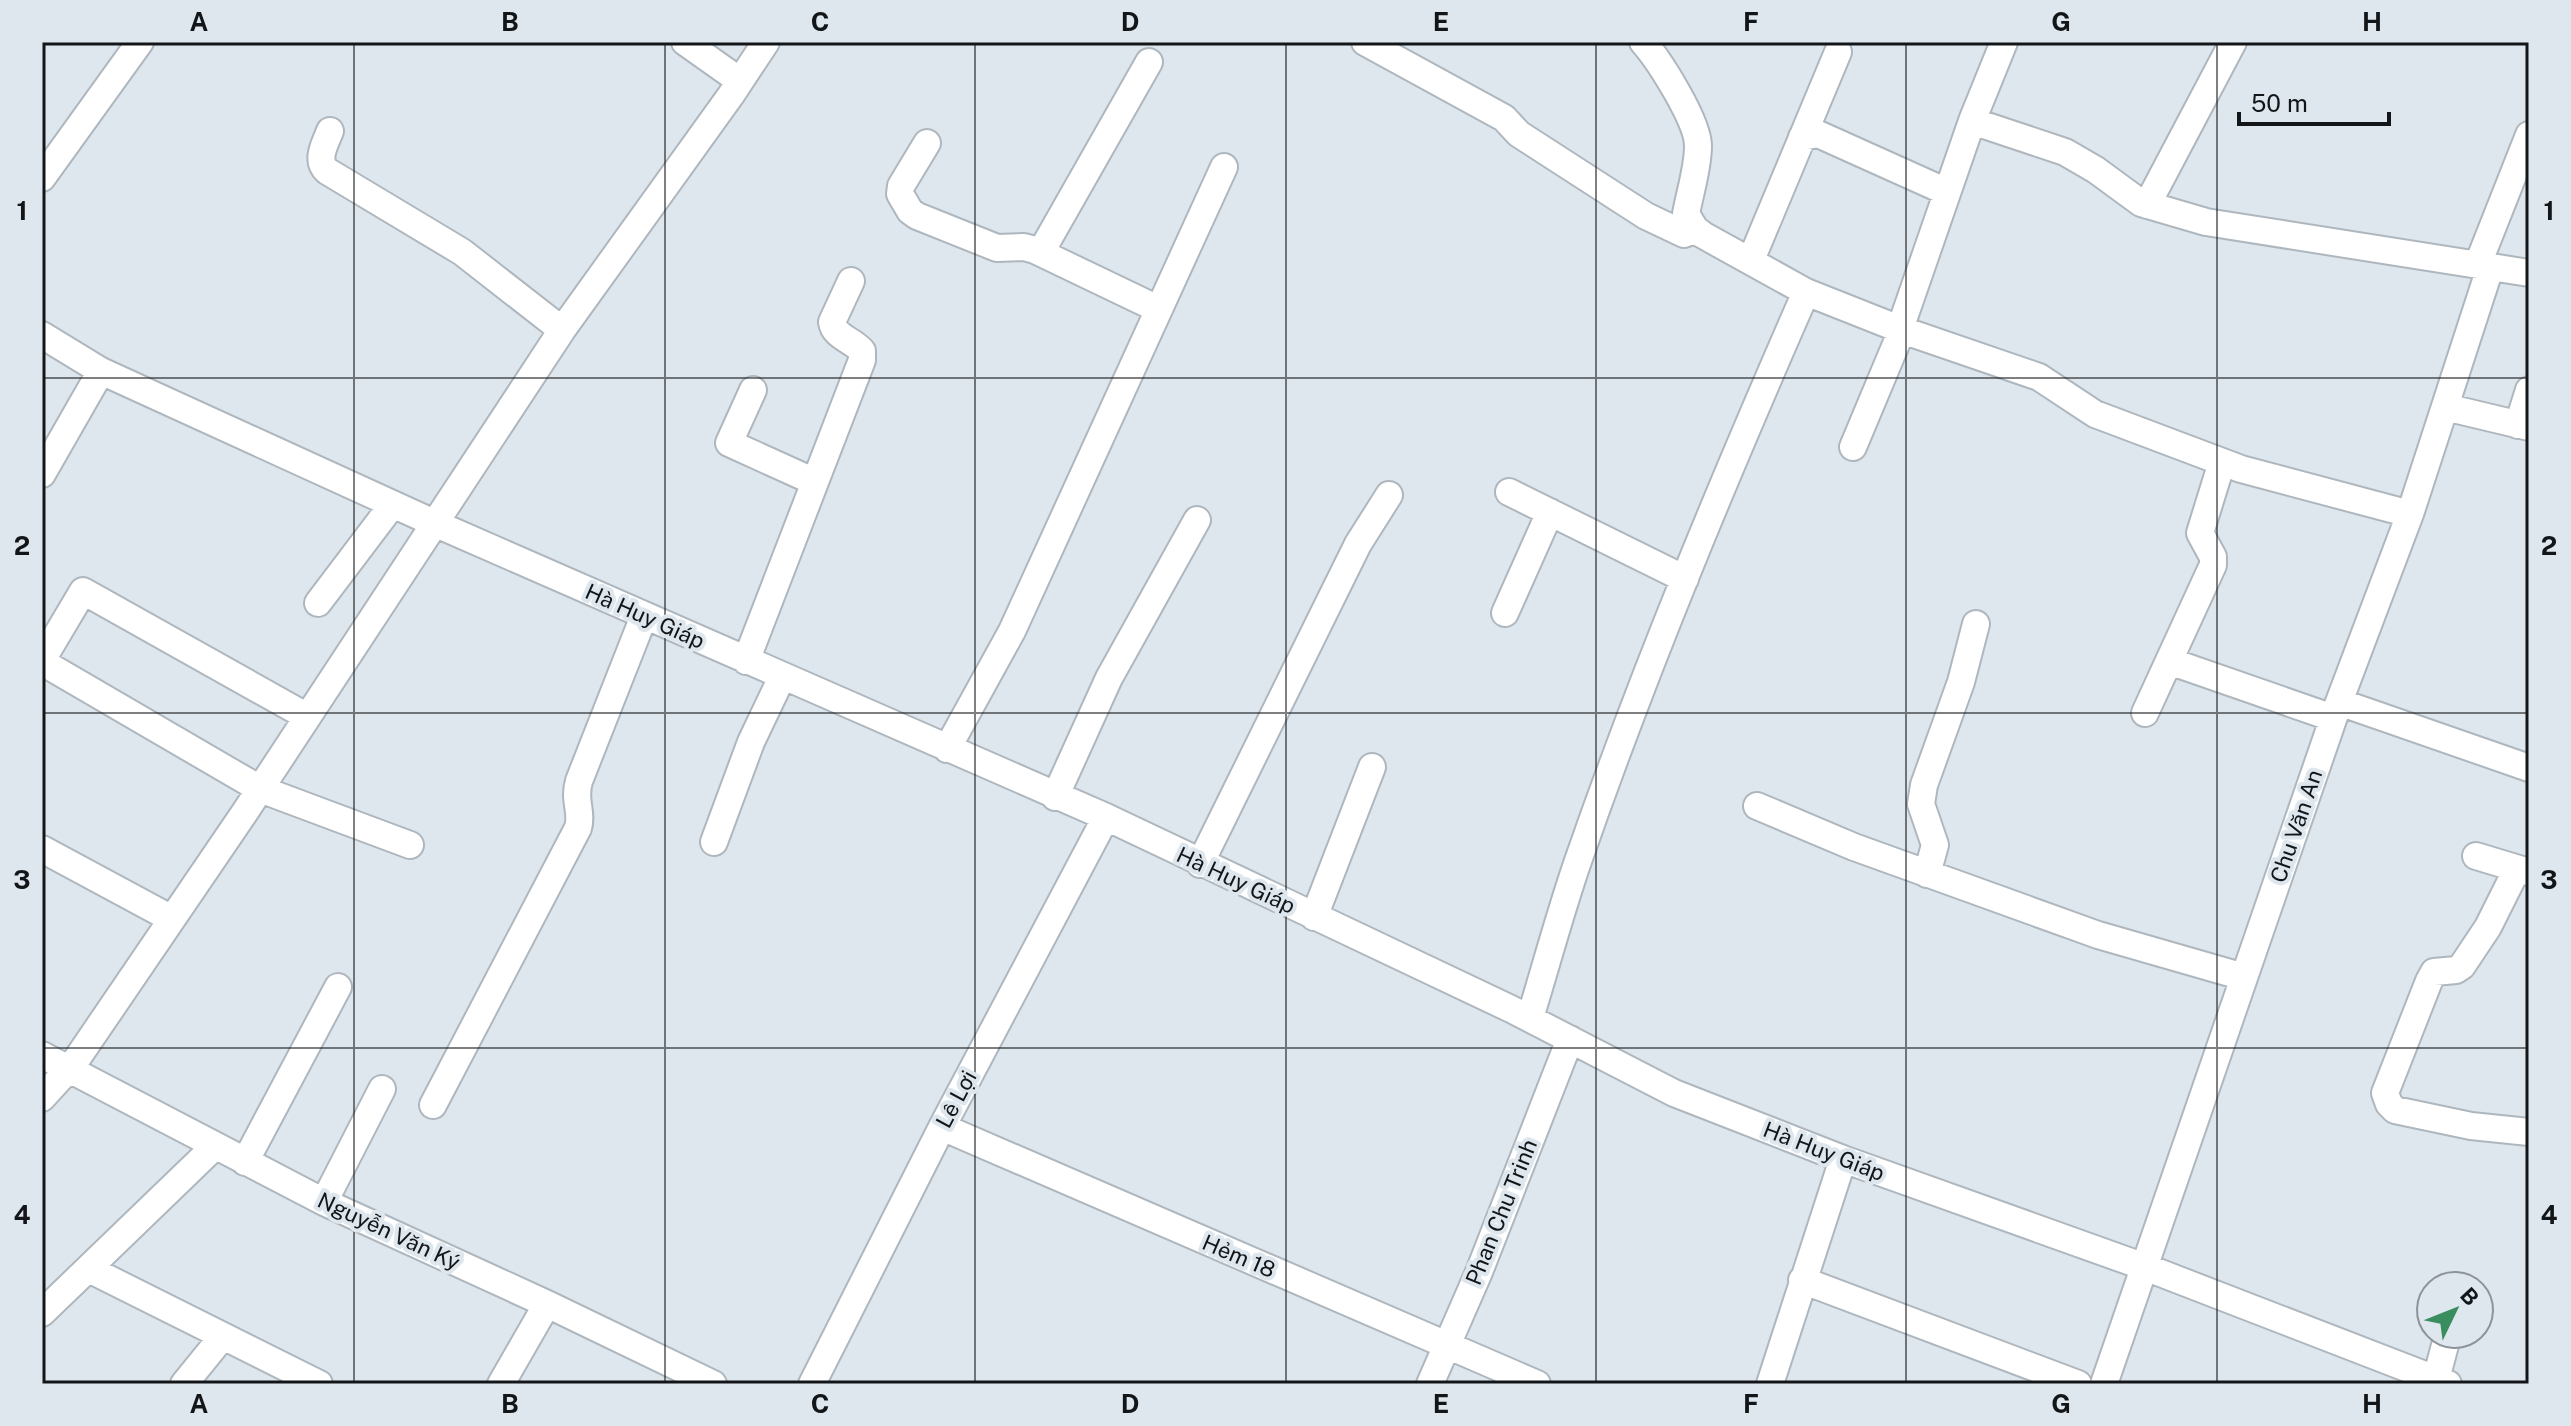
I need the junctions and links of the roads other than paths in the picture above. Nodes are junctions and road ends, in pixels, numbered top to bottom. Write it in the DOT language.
graph roads {
  1 [pos="140,42"];
  2 [pos="685,42"];
  3 [pos="766,42"];
  4 [pos="1365,42"];
  5 [pos="1643,42"];
  6 [pos="2004,42"];
  7 [pos="2233,42"];
  8 [pos="1838,52"];
  9 [pos="1149,62"];
  10 [pos="740,81"];
  11 [pos="1972,121"];
  12 [pos="330,131"];
  13 [pos="2529,135"];
  14 [pos="1810,136"];
  15 [pos="927,143"];
  16 [pos="1224,167"];
  17 [pos="42,178"];
  18 [pos="1947,192"];
  19 [pos="2147,205"];
  20 [pos="1695,229"];
  21 [pos="1041,252"];
  22 [pos="1751,260"];
  23 [pos="2484,266"];
  24 [pos="2529,273"];
  25 [pos="851,281"];
  26 [pos="1806,292"];
  27 [pos="1158,309"];
  28 [pos="1901,329"];
  29 [pos="562,330"];
  30 [pos="42,335"];
  31 [pos="101,371"];
  32 [pos="753,390"];
  33 [pos="2529,390"];
  34 [pos="2445,407"];
  35 [pos="2523,426"];
  36 [pos="1853,447"];
  37 [pos="2222,462"];
  38 [pos="42,474"];
  39 [pos="815,482"];
  40 [pos="1509,492"];
  41 [pos="1389,495"];
  42 [pos="393,504"];
  43 [pos="1550,512"];
  44 [pos="2410,514"];
  45 [pos="1197,520"];
  46 [pos="434,523"];
  47 [pos="1685,579"];
  48 [pos="318,603"];
  49 [pos="1505,613"];
  50 [pos="644,616"];
  51 [pos="1976,624"];
  52 [pos="42,661"];
  53 [pos="746,661"];
  54 [pos="2169,661"];
  55 [pos="782,677"];
  56 [pos="2336,710"];
  57 [pos="2145,713"];
  58 [pos="306,716"];
  59 [pos="947,749"];
  60 [pos="1372,767"];
  61 [pos="2529,768"];
  62 [pos="260,789"];
  63 [pos="1055,797"];
  64 [pos="1757,806"];
  65 [pos="1106,817"];
  66 [pos="714,842"];
  67 [pos="410,845"];
  68 [pos="42,849"];
  69 [pos="2476,856"];
  70 [pos="1200,864"];
  71 [pos="2523,871"];
  72 [pos="1927,874"];
  73 [pos="1314,917"];
  74 [pos="172,919"];
  75 [pos="2244,977"];
  76 [pos="338,987"];
  77 [pos="1530,1018"];
  78 [pos="1570,1039"];
  79 [pos="42,1055"];
  80 [pos="69,1069"];
  81 [pos="382,1089"];
  82 [pos="42,1098"];
  83 [pos="433,1105"];
  84 [pos="942,1127"];
  85 [pos="2529,1132"];
  86 [pos="214,1147"];
  87 [pos="1843,1159"];
  88 [pos="245,1162"];
  89 [pos="324,1202"];
  90 [pos="2145,1267"];
  91 [pos="89,1269"];
  92 [pos="1802,1280"];
  93 [pos="547,1304"];
  94 [pos="42,1313"];
  95 [pos="223,1336"];
  96 [pos="1447,1345"];
  97 [pos="2446,1350"];
  98 [pos="670,1375"];
  99 [pos="2442,1382"];
  100 [pos="184,1384"];
  101 [pos="319,1384"];
  102 [pos="501,1384"];
  103 [pos="713,1384"];
  104 [pos="812,1384"];
  105 [pos="1430,1384"];
  106 [pos="1537,1384"];
  107 [pos="1770,1384"];
  108 [pos="2078,1384"];
  109 [pos="2104,1384"];
  1 -- 17 [label="street"];
  2 -- 10 [label="street"];
  3 -- 10 [label="street"];
  4 -- 20 [label="street"];
  5 -- 20 [label="street"];
  6 -- 11 [label="street"];
  7 -- 19 [label="street"];
  8 -- 14 [label="street"];
  9 -- 21 [label="street"];
  10 -- 29 [label="street"];
  11 -- 18 [label="street"];
  11 -- 19 [label="street"];
  12 -- 29 [label="street"];
  13 -- 23 [label="street, Chu Văn An"];
  14 -- 18 [label="street"];
  14 -- 22 [label="street"];
  15 -- 21 [label="street"];
  16 -- 27 [label="street"];
  18 -- 28 [label="street"];
  19 -- 23 [label="street"];
  20 -- 22 [label="street"];
  21 -- 27 [label="street"];
  22 -- 26 [label="street"];
  23 -- 24 [label="street"];
  23 -- 34 [label="street, Chu Văn An"];
  25 -- 39 [label="street"];
  26 -- 28 [label="street"];
  26 -- 47 [label="street"];
  27 -- 59 [label="street"];
  28 -- 36 [label="street"];
  28 -- 37 [label="street"];
  29 -- 46 [label="street"];
  30 -- 31 [label="street, Hà Huy Giáp"];
  31 -- 38 [label="street"];
  31 -- 42 [label="street, Hà Huy Giáp"];
  32 -- 39 [label="street"];
  33 -- 35 [label="street"];
  34 -- 35 [label="street"];
  34 -- 44 [label="street, Chu Văn An"];
  37 -- 44 [label="street"];
  37 -- 54 [label="street"];
  39 -- 53 [label="street"];
  40 -- 43 [label="street"];
  41 -- 70 [label="street"];
  42 -- 46 [label="street, Hà Huy Giáp"];
  42 -- 48 [label="street"];
  43 -- 47 [label="street"];
  43 -- 49 [label="street"];
  44 -- 56 [label="street, Chu Văn An"];
  45 -- 63 [label="street"];
  46 -- 50 [label="street, Hà Huy Giáp"];
  46 -- 58 [label="street"];
  47 -- 77 [label="street"];
  50 -- 53 [label="street, Hà Huy Giáp"];
  50 -- 83 [label="street"];
  51 -- 72 [label="street"];
  52 -- 58 [label="street"];
  52 -- 62 [label="street"];
  53 -- 55 [label="street, Hà Huy Giáp"];
  54 -- 56 [label="street"];
  54 -- 57 [label="street"];
  55 -- 59 [label="street, Hà Huy Giáp"];
  55 -- 66 [label="street"];
  56 -- 61 [label="street"];
  56 -- 75 [label="street, Chu Văn An"];
  58 -- 62 [label="street"];
  59 -- 63 [label="street, Hà Huy Giáp"];
  60 -- 73 [label="street"];
  62 -- 67 [label="street"];
  62 -- 74 [label="street"];
  63 -- 65 [label="street, Hà Huy Giáp"];
  64 -- 72 [label="street"];
  65 -- 70 [label="street, Hà Huy Giáp"];
  65 -- 84 [label="street, Lê Lợi"];
  68 -- 74 [label="street"];
  69 -- 71 [label="street"];
  70 -- 73 [label="street, Hà Huy Giáp"];
  71 -- 85 [label="street"];
  72 -- 75 [label="street"];
  73 -- 77 [label="street, Hà Huy Giáp"];
  74 -- 80 [label="street"];
  75 -- 90 [label="street, Chu Văn An"];
  76 -- 88 [label="street"];
  77 -- 78 [label="street, Hà Huy Giáp"];
  78 -- 87 [label="street, Hà Huy Giáp"];
  78 -- 96 [label="street, Phan Chu Trinh"];
  79 -- 80 [label="street, Nguyễn Văn Ký"];
  80 -- 82 [label="street"];
  80 -- 86 [label="street, Nguyễn Văn Ký"];
  81 -- 89 [label="street"];
  84 -- 96 [label="street, Hẻm 18"];
  84 -- 104 [label="street, Lê Lợi"];
  86 -- 88 [label="street, Nguyễn Văn Ký"];
  86 -- 91 [label="street"];
  87 -- 90 [label="street, Hà Huy Giáp"];
  87 -- 92 [label="street"];
  88 -- 89 [label="street, Nguyễn Văn Ký"];
  89 -- 93 [label="street, Nguyễn Văn Ký"];
  90 -- 99 [label="street, Hà Huy Giáp"];
  90 -- 109 [label="street, Chu Văn An"];
  91 -- 94 [label="street"];
  91 -- 95 [label="street"];
  92 -- 107 [label="street"];
  92 -- 108 [label="street"];
  93 -- 98 [label="street, Nguyễn Văn Ký"];
  93 -- 102 [label="street"];
  95 -- 100 [label="street"];
  95 -- 101 [label="street"];
  96 -- 105 [label="street, Phan Chu Trinh"];
  96 -- 106 [label="street, Hẻm 18"];
  97 -- 99 [label="street"];
  98 -- 103 [label="street, Nguyễn Văn Ký"];
}
